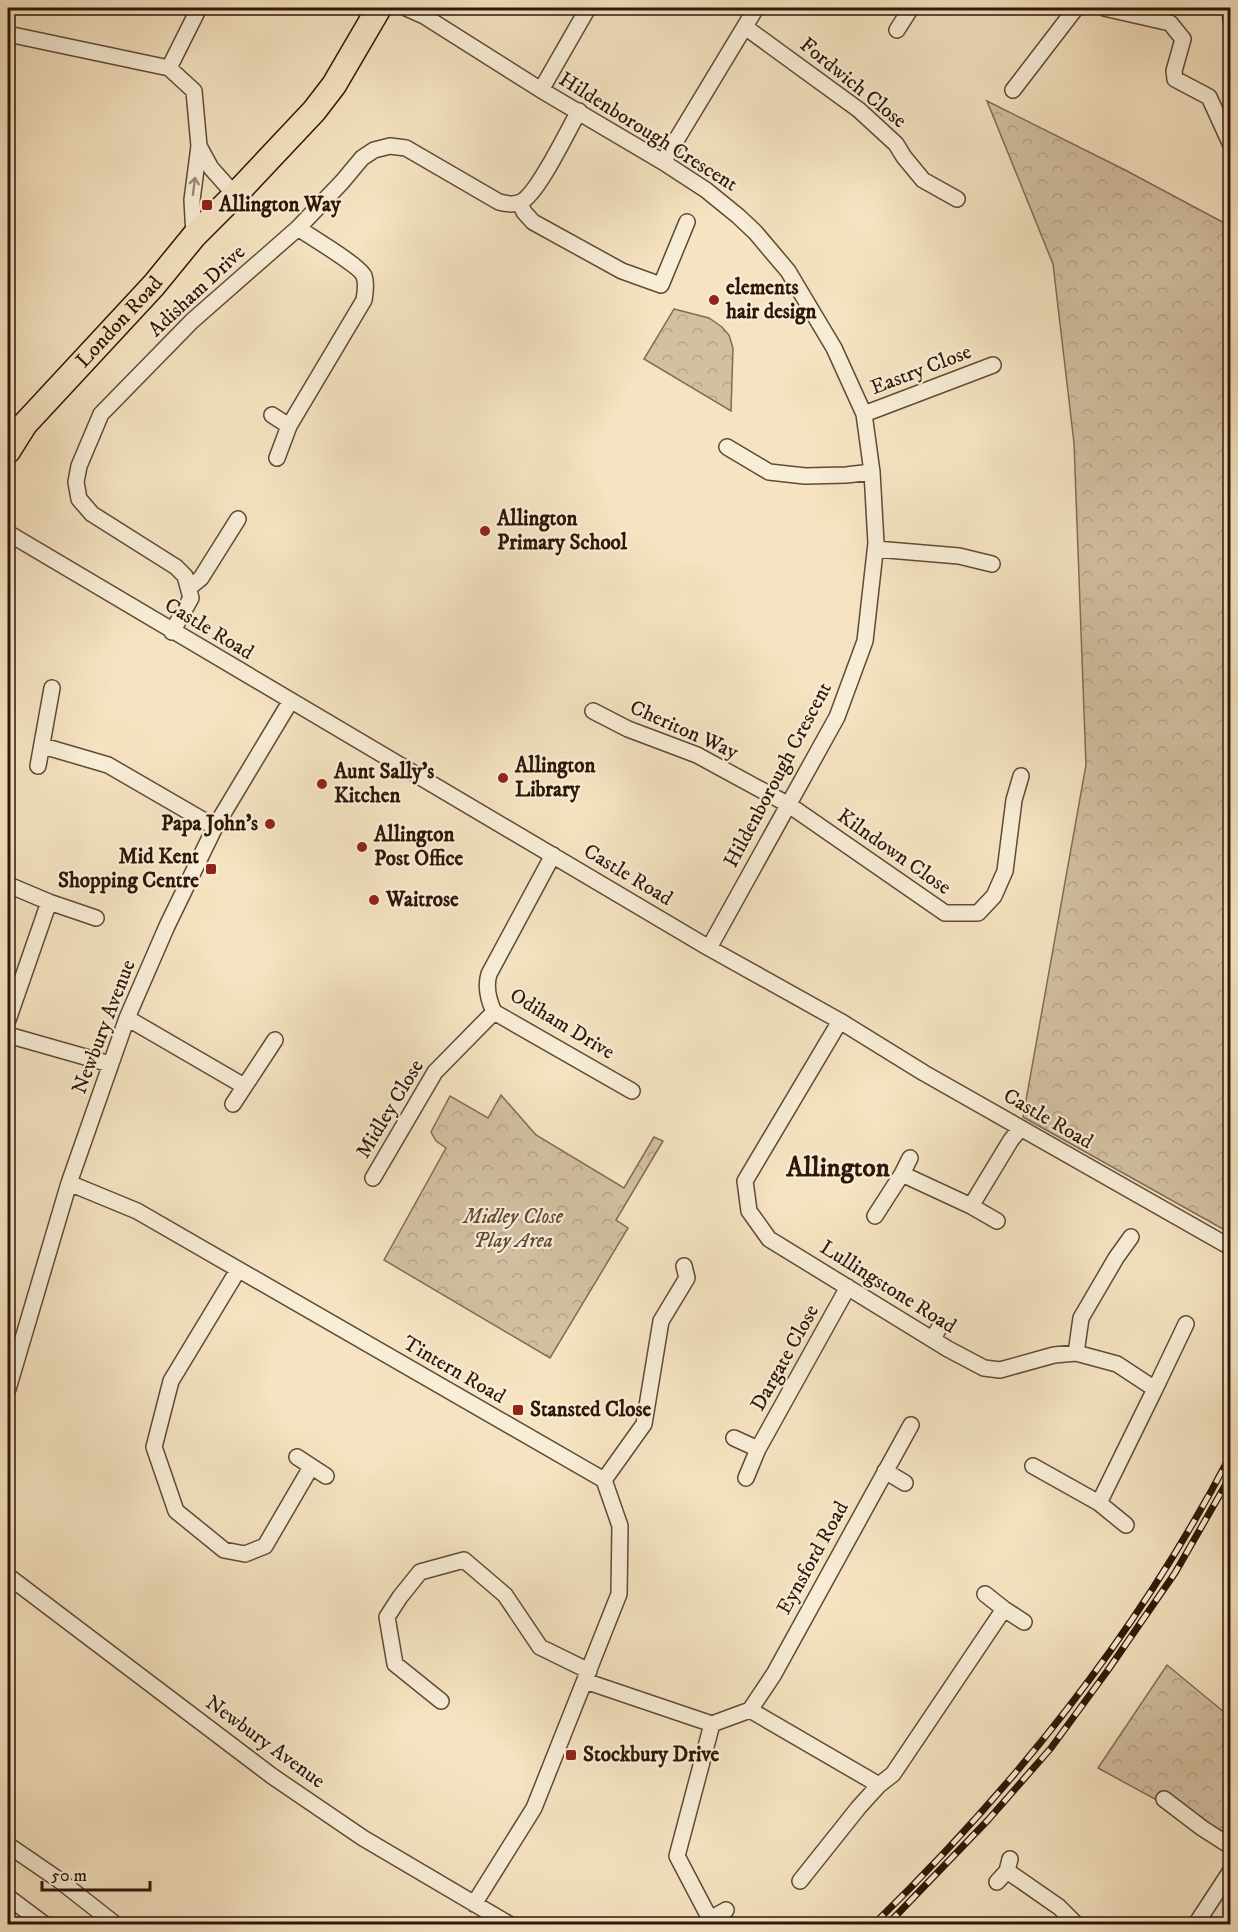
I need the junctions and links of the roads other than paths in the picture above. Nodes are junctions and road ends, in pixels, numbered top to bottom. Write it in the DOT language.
graph roads {
  1 [pos="199,8"];
  2 [pos="379,8"];
  3 [pos="406,8"];
  4 [pos="588,8"];
  5 [pos="756,8"];
  6 [pos="911,8"];
  7 [pos="1076,8"];
  8 [pos="1104,8"];
  9 [pos="745,27"];
  10 [pos="897,30"];
  11 [pos="8,34"];
  12 [pos="169,68"];
  13 [pos="541,90"];
  14 [pos="1013,90"];
  15 [pos="579,111"];
  16 [pos="1230,143"];
  17 [pos="199,146"];
  18 [pos="663,162"];
  19 [pos="235,195"];
  20 [pos="957,199"];
  21 [pos="520,203"];
  22 [pos="687,222"];
  23 [pos="298,228"];
  24 [pos="194,236"];
  25 [pos="993,365"];
  26 [pos="864,414"];
  27 [pos="272,415"];
  28 [pos="289,426"];
  29 [pos="727,447"];
  30 [pos="8,451"];
  31 [pos="277,458"];
  32 [pos="872,472"];
  33 [pos="238,519"];
  34 [pos="8,533"];
  35 [pos="876,549"];
  36 [pos="992,564"];
  37 [pos="190,587"];
  38 [pos="172,632"];
  39 [pos="52,688"];
  40 [pos="290,702"];
  41 [pos="593,711"];
  42 [pos="43,746"];
  43 [pos="38,766"];
  44 [pos="1021,776"];
  45 [pos="789,805"];
  46 [pos="215,827"];
  47 [pos="554,855"];
  48 [pos="10,886"];
  49 [pos="49,902"];
  50 [pos="96,918"];
  51 [pos="709,948"];
  52 [pos="494,1012"];
  53 [pos="127,1018"];
  54 [pos="8,1020"];
  55 [pos="840,1021"];
  56 [pos="8,1035"];
  57 [pos="275,1040"];
  58 [pos="110,1064"];
  59 [pos="244,1086"];
  60 [pos="632,1091"];
  61 [pos="233,1104"];
  62 [pos="1022,1128"];
  63 [pos="910,1158"];
  64 [pos="902,1174"];
  65 [pos="373,1178"];
  66 [pos="69,1183"];
  67 [pos="971,1206"];
  68 [pos="875,1216"];
  69 [pos="997,1221"];
  70 [pos="1131,1237"];
  71 [pos="1230,1247"];
  72 [pos="684,1266"];
  73 [pos="238,1270"];
  74 [pos="848,1287"];
  75 [pos="1186,1324"];
  76 [pos="1076,1353"];
  77 [pos="8,1389"];
  78 [pos="1155,1389"];
  79 [pos="911,1425"];
  80 [pos="734,1438"];
  81 [pos="758,1449"];
  82 [pos="297,1457"];
  83 [pos="1033,1466"];
  84 [pos="311,1467"];
  85 [pos="885,1472"];
  86 [pos="327,1476"];
  87 [pos="746,1478"];
  88 [pos="604,1480"];
  89 [pos="905,1483"];
  90 [pos="1099,1503"];
  91 [pos="1126,1525"];
  92 [pos="8,1576"];
  93 [pos="985,1594"];
  94 [pos="1004,1609"];
  95 [pos="1024,1622"];
  96 [pos="587,1676"];
  97 [pos="440,1701"];
  98 [pos="750,1710"];
  99 [pos="712,1724"];
  100 [pos="879,1785"];
  101 [pos="1164,1798"];
  102 [pos="8,1845"];
  103 [pos="1230,1846"];
  104 [pos="1005,1870"];
  105 [pos="1230,1872"];
  106 [pos="800,1881"];
  107 [pos="8,1897"];
  108 [pos="474,1904"];
  109 [pos="726,1910"];
  110 [pos="712,1922"];
  111 [pos="44,1924"];
  112 [pos="115,1924"];
  113 [pos="509,1924"];
  114 [pos="1076,1924"];
  115 [pos="1196,1924"];
  1 -- 12 [label="street"];
  2 -- 19 [label="main road, London Road"];
  3 -- 13 [label="street, Hildenborough Crescent"];
  4 -- 13 [label="street"];
  5 -- 9 [label="street"];
  6 -- 10 [label="street"];
  7 -- 14 [label="street"];
  8 -- 16 [label="street"];
  9 -- 18 [label="street"];
  9 -- 20 [label="street, Fordwich Close"];
  11 -- 12 [label="street"];
  12 -- 17 [label="street"];
  13 -- 15 [label="street, Hildenborough Crescent"];
  15 -- 18 [label="street, Hildenborough Crescent"];
  15 -- 21 [label="street"];
  17 -- 19 [label="street"];
  24 -- 17 [label="street, one-way"];
  18 -- 26 [label="street, Hildenborough Crescent"];
  19 -- 24 [label="main road, London Road"];
  21 -- 22 [label="street"];
  21 -- 23 [label="street, Adisham Drive"];
  23 -- 28 [label="street"];
  23 -- 37 [label="street, Adisham Drive"];
  24 -- 30 [label="main road, London Road"];
  25 -- 26 [label="street, Eastry Close"];
  26 -- 32 [label="street, Hildenborough Crescent"];
  27 -- 28 [label="street"];
  28 -- 31 [label="street"];
  29 -- 32 [label="street"];
  32 -- 35 [label="street, Hildenborough Crescent"];
  33 -- 37 [label="street"];
  34 -- 38 [label="street, Castle Road"];
  35 -- 36 [label="street"];
  35 -- 45 [label="street, Hildenborough Crescent"];
  37 -- 38 [label="street"];
  38 -- 40 [label="street, Castle Road"];
  39 -- 42 [label="street"];
  40 -- 46 [label="street, Newbury Avenue"];
  40 -- 47 [label="street, Castle Road"];
  41 -- 45 [label="street, Cheriton Way"];
  42 -- 43 [label="street"];
  42 -- 46 [label="street"];
  44 -- 45 [label="street, Kilndown Close"];
  45 -- 51 [label="street, Hildenborough Crescent"];
  46 -- 53 [label="street, Newbury Avenue"];
  47 -- 51 [label="street, Castle Road"];
  47 -- 52 [label="street, Odiham Drive"];
  48 -- 49 [label="street"];
  49 -- 50 [label="street"];
  49 -- 54 [label="street"];
  51 -- 55 [label="street, Castle Road"];
  52 -- 60 [label="street, Odiham Drive"];
  52 -- 65 [label="street, Midley Close"];
  53 -- 58 [label="street, Newbury Avenue"];
  53 -- 59 [label="street"];
  55 -- 62 [label="street, Castle Road"];
  55 -- 74 [label="street, Lullingstone Road"];
  56 -- 58 [label="street"];
  57 -- 59 [label="street"];
  58 -- 66 [label="street, Newbury Avenue"];
  59 -- 61 [label="street"];
  62 -- 67 [label="street"];
  62 -- 71 [label="street, Castle Road"];
  63 -- 64 [label="street"];
  64 -- 67 [label="street"];
  64 -- 68 [label="street"];
  66 -- 73 [label="street, Tintern Road"];
  66 -- 77 [label="street, Newbury Avenue"];
  67 -- 69 [label="street"];
  70 -- 76 [label="street"];
  72 -- 88 [label="street"];
  73 -- 84 [label="street"];
  73 -- 88 [label="street, Tintern Road"];
  74 -- 76 [label="street, Lullingstone Road"];
  74 -- 81 [label="street, Dargate Close"];
  75 -- 78 [label="street"];
  76 -- 78 [label="street, Lullingstone Road"];
  78 -- 90 [label="street"];
  79 -- 85 [label="street, Eynsford Road"];
  80 -- 81 [label="street"];
  81 -- 87 [label="street, Dargate Close"];
  82 -- 84 [label="street"];
  83 -- 90 [label="street"];
  84 -- 86 [label="street"];
  85 -- 89 [label="street"];
  85 -- 98 [label="street, Eynsford Road"];
  88 -- 96 [label="street"];
  90 -- 91 [label="street"];
  92 -- 108 [label="street, Newbury Avenue"];
  93 -- 94 [label="street"];
  94 -- 95 [label="street"];
  94 -- 100 [label="street"];
  96 -- 97 [label="street"];
  96 -- 99 [label="street"];
  96 -- 108 [label="street"];
  98 -- 99 [label="street"];
  98 -- 100 [label="street"];
  99 -- 110 [label="street"];
  100 -- 106 [label="street"];
  101 -- 103 [label="street"];
  102 -- 112 [label="street"];
  104 -- 114 [label="street"];
  105 -- 115 [label="street"];
  107 -- 111 [label="street"];
  108 -- 113 [label="street, Newbury Avenue"];
  109 -- 110 [label="street"];
}
